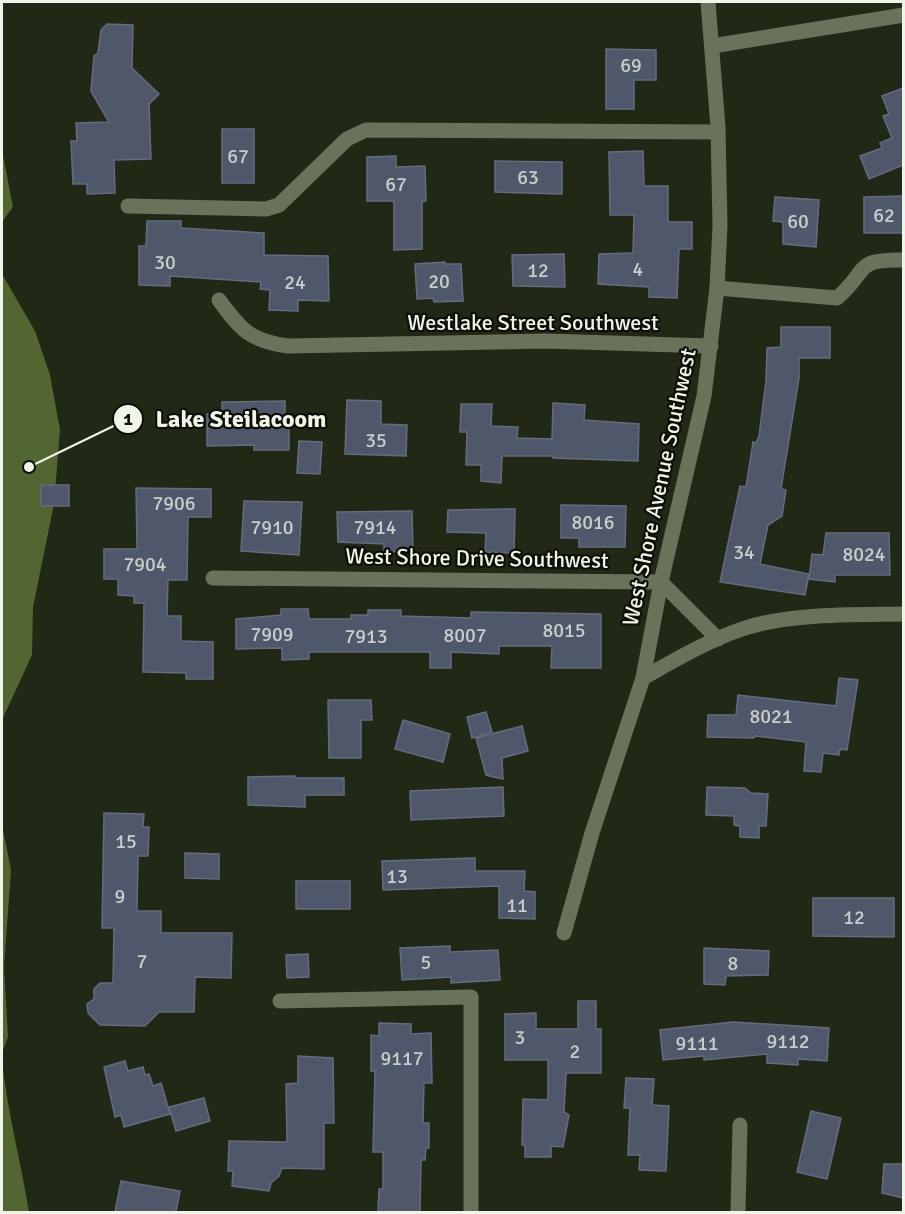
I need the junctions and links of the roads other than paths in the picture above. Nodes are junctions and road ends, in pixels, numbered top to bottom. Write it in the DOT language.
graph roads {
  1 [pos="708,2"];
  2 [pos="903,15"];
  3 [pos="712,46"];
  4 [pos="718,132"];
  5 [pos="128,206"];
  6 [pos="903,260"];
  7 [pos="717,288"];
  8 [pos="219,300"];
  9 [pos="711,346"];
  10 [pos="213,578"];
  11 [pos="661,582"];
  12 [pos="903,614"];
  13 [pos="718,639"];
  14 [pos="642,678"];
  15 [pos="564,933"];
  16 [pos="280,1001"];
  17 [pos="740,1125"];
  18 [pos="471,1212"];
  19 [pos="738,1212"];
  1 -- 3 [label="street, West Shore Avenue Southwest"];
  2 -- 3 [label="street"];
  3 -- 4 [label="street, West Shore Avenue Southwest"];
  4 -- 5 [label="street"];
  4 -- 7 [label="street, West Shore Avenue Southwest"];
  6 -- 7 [label="street"];
  7 -- 9 [label="street, West Shore Avenue Southwest"];
  8 -- 9 [label="street, Westlake Street Southwest"];
  9 -- 11 [label="street, West Shore Avenue Southwest"];
  10 -- 11 [label="street, West Shore Drive Southwest"];
  11 -- 13 [label="street"];
  11 -- 14 [label="street, West Shore Avenue Southwest"];
  12 -- 13 [label="street"];
  13 -- 14 [label="street"];
  14 -- 15 [label="street, West Shore Avenue Southwest"];
  16 -- 18 [label="street"];
  17 -- 19 [label="street"];
}
